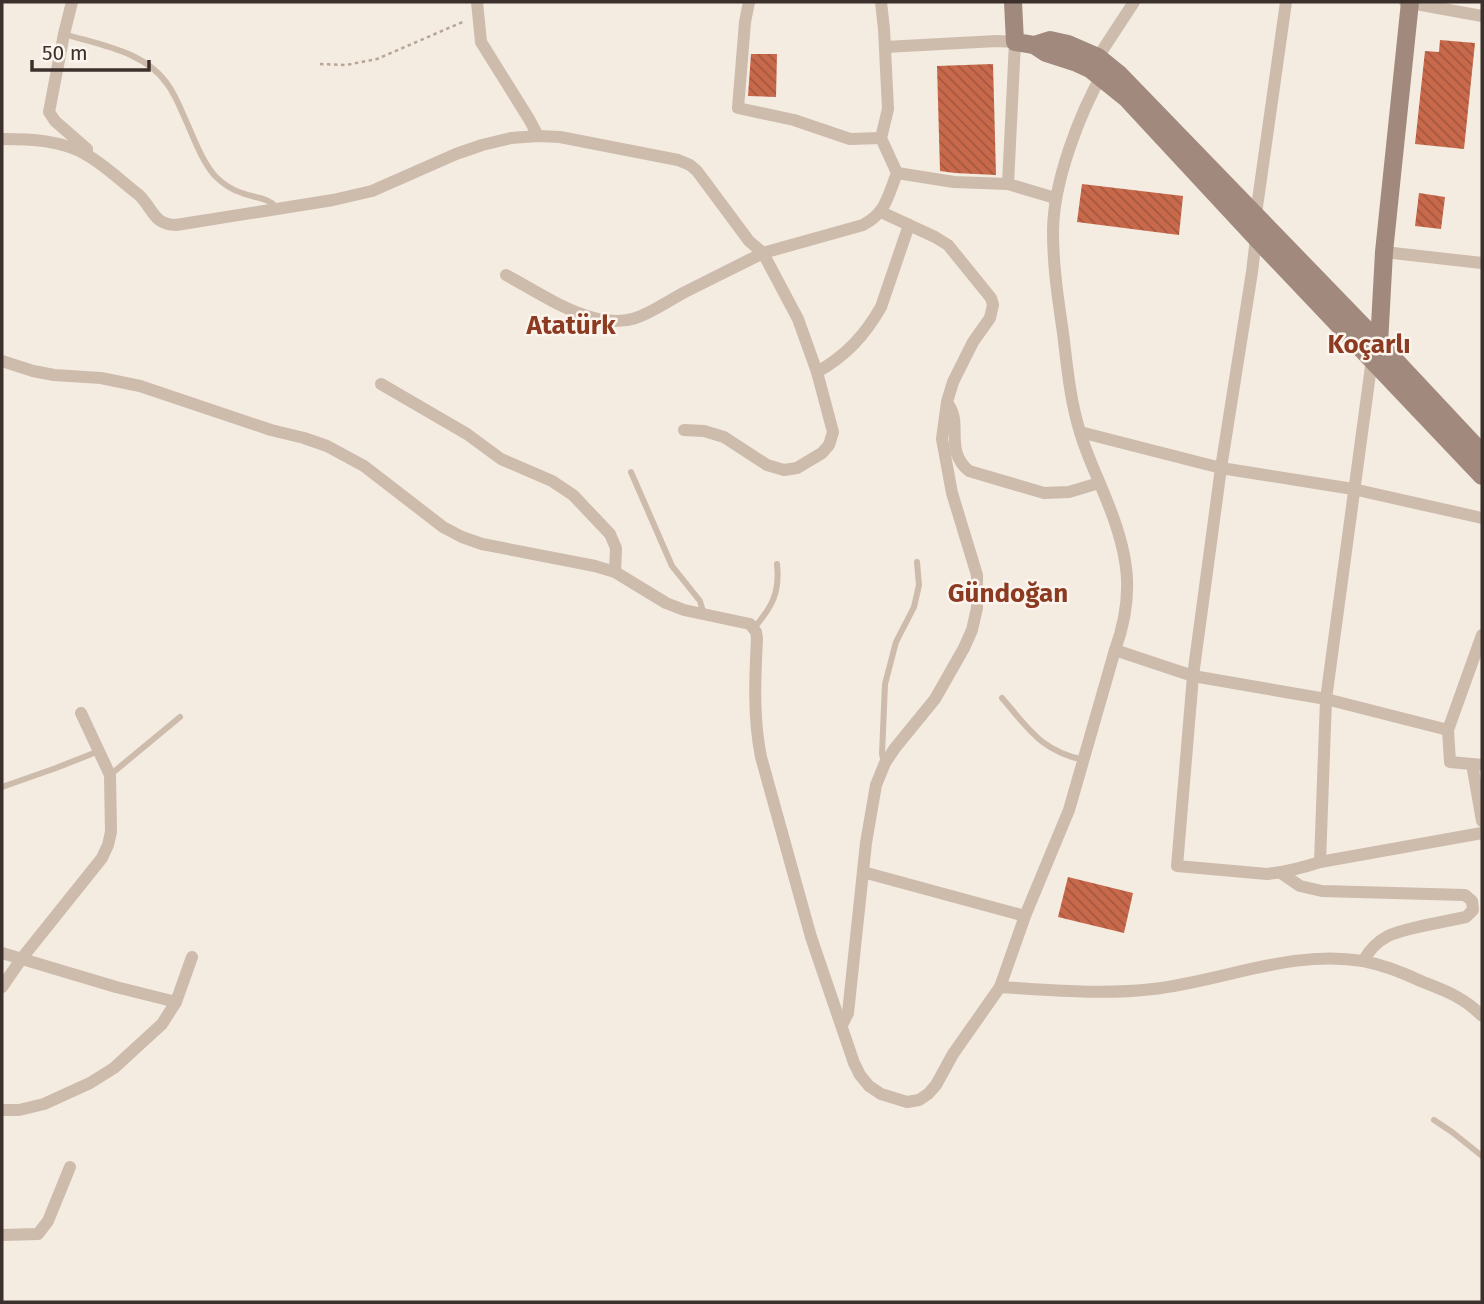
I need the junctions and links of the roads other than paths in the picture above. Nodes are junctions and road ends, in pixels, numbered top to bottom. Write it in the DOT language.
graph roads {
  1 [pos="72,2"];
  2 [pos="478,2"];
  3 [pos="749,2"];
  4 [pos="881,2"];
  5 [pos="1013,2"];
  6 [pos="1134,2"];
  7 [pos="1286,2"];
  8 [pos="1405,2"];
  9 [pos="1410,2"];
  10 [pos="1482,16"];
  11 [pos="64,33"];
  12 [pos="1015,42"];
  13 [pos="885,47"];
  14 [pos="1102,66"];
  15 [pos="538,136"];
  16 [pos="881,138"];
  17 [pos="2,139"];
  18 [pos="87,154"];
  19 [pos="897,173"];
  20 [pos="1008,184"];
  21 [pos="1055,198"];
  22 [pos="278,209"];
  23 [pos="881,212"];
  24 [pos="1256,214"];
  25 [pos="909,225"];
  26 [pos="1256,238"];
  27 [pos="1384,252"];
  28 [pos="763,253"];
  29 [pos="1482,263"];
  30 [pos="506,275"];
  31 [pos="1361,335"];
  32 [pos="1376,351"];
  33 [pos="2,361"];
  34 [pos="817,372"];
  35 [pos="381,384"];
  36 [pos="947,402"];
  37 [pos="684,430"];
  38 [pos="1080,432"];
  39 [pos="1482,453"];
  40 [pos="1221,468"];
  41 [pos="631,472"];
  42 [pos="1482,476"];
  43 [pos="1099,483"];
  44 [pos="1353,489"];
  45 [pos="1482,518"];
  46 [pos="918,562"];
  47 [pos="777,564"];
  48 [pos="615,572"];
  49 [pos="704,615"];
  50 [pos="754,628"];
  51 [pos="1482,635"];
  52 [pos="1115,650"];
  53 [pos="1193,676"];
  54 [pos="1002,698"];
  55 [pos="1325,699"];
  56 [pos="82,713"];
  57 [pos="180,717"];
  58 [pos="1447,730"];
  59 [pos="99,751"];
  60 [pos="1084,760"];
  61 [pos="886,763"];
  62 [pos="1477,765"];
  63 [pos="110,775"];
  64 [pos="2,787"];
  65 [pos="1482,821"];
  66 [pos="1482,833"];
  67 [pos="1320,862"];
  68 [pos="863,872"];
  69 [pos="1281,873"];
  70 [pos="1025,916"];
  71 [pos="2,953"];
  72 [pos="192,957"];
  73 [pos="22,958"];
  74 [pos="1363,961"];
  75 [pos="2,987"];
  76 [pos="1000,987"];
  77 [pos="176,1002"];
  78 [pos="1480,1011"];
  79 [pos="842,1025"];
  80 [pos="2,1110"];
  81 [pos="1434,1120"];
  82 [pos="1482,1156"];
  83 [pos="70,1167"];
  84 [pos="2,1235"];
  1 -- 11 [label="street"];
  2 -- 15 [label="street"];
  3 -- 16 [label="street"];
  4 -- 13 [label="street"];
  5 -- 12 [label="main road"];
  6 -- 14 [label="street"];
  7 -- 24 [label="street"];
  8 -- 9 [label="street"];
  9 -- 10 [label="street"];
  9 -- 27 [label="main road"];
  11 -- 18 [label="street"];
  11 -- 22 [label="lane"];
  12 -- 13 [label="street"];
  12 -- 14 [label="main road"];
  12 -- 20 [label="street"];
  13 -- 16 [label="street"];
  14 -- 21 [label="street"];
  14 -- 24 [label="main road"];
  14 -- 26 [label="main road"];
  15 -- 22 [label="street"];
  15 -- 28 [label="street"];
  16 -- 19 [label="street"];
  17 -- 18 [label="street"];
  18 -- 22 [label="street"];
  19 -- 20 [label="street"];
  19 -- 23 [label="street"];
  20 -- 21 [label="street"];
  21 -- 38 [label="street"];
  23 -- 25 [label="street"];
  23 -- 28 [label="street"];
  24 -- 26 [label="street"];
  24 -- 31 [label="main road"];
  25 -- 34 [label="street"];
  25 -- 36 [label="street"];
  26 -- 31 [label="main road"];
  26 -- 40 [label="street"];
  27 -- 29 [label="street"];
  27 -- 31 [label="main road"];
  27 -- 32 [label="main road"];
  28 -- 30 [label="street"];
  28 -- 34 [label="street"];
  31 -- 32 [label="main road"];
  32 -- 39 [label="main road"];
  32 -- 42 [label="main road"];
  32 -- 44 [label="street"];
  33 -- 48 [label="street"];
  34 -- 37 [label="street"];
  35 -- 48 [label="street"];
  36 -- 43 [label="street"];
  36 -- 61 [label="street"];
  38 -- 40 [label="street"];
  38 -- 43 [label="street"];
  40 -- 44 [label="street"];
  40 -- 53 [label="street"];
  41 -- 49 [label="lane"];
  43 -- 52 [label="street"];
  44 -- 45 [label="street"];
  44 -- 55 [label="street"];
  46 -- 61 [label="lane"];
  47 -- 50 [label="lane"];
  48 -- 49 [label="street"];
  49 -- 50 [label="street"];
  50 -- 79 [label="street"];
  51 -- 58 [label="street"];
  52 -- 53 [label="street"];
  52 -- 60 [label="street"];
  53 -- 55 [label="street"];
  53 -- 69 [label="street"];
  54 -- 60 [label="lane"];
  55 -- 58 [label="street"];
  55 -- 67 [label="street"];
  56 -- 59 [label="street"];
  57 -- 63 [label="lane"];
  58 -- 62 [label="street"];
  59 -- 63 [label="street"];
  59 -- 64 [label="lane"];
  60 -- 70 [label="street"];
  61 -- 68 [label="street"];
  62 -- 65 [label="street"];
  63 -- 73 [label="street"];
  66 -- 67 [label="street"];
  67 -- 69 [label="street"];
  68 -- 70 [label="street"];
  68 -- 79 [label="street"];
  69 -- 74 [label="street"];
  70 -- 76 [label="street"];
  71 -- 73 [label="street"];
  72 -- 77 [label="street"];
  73 -- 75 [label="street"];
  73 -- 77 [label="street"];
  74 -- 76 [label="street"];
  74 -- 78 [label="street"];
  76 -- 79 [label="street"];
  77 -- 80 [label="street"];
  81 -- 82 [label="lane"];
  83 -- 84 [label="street"];
}
